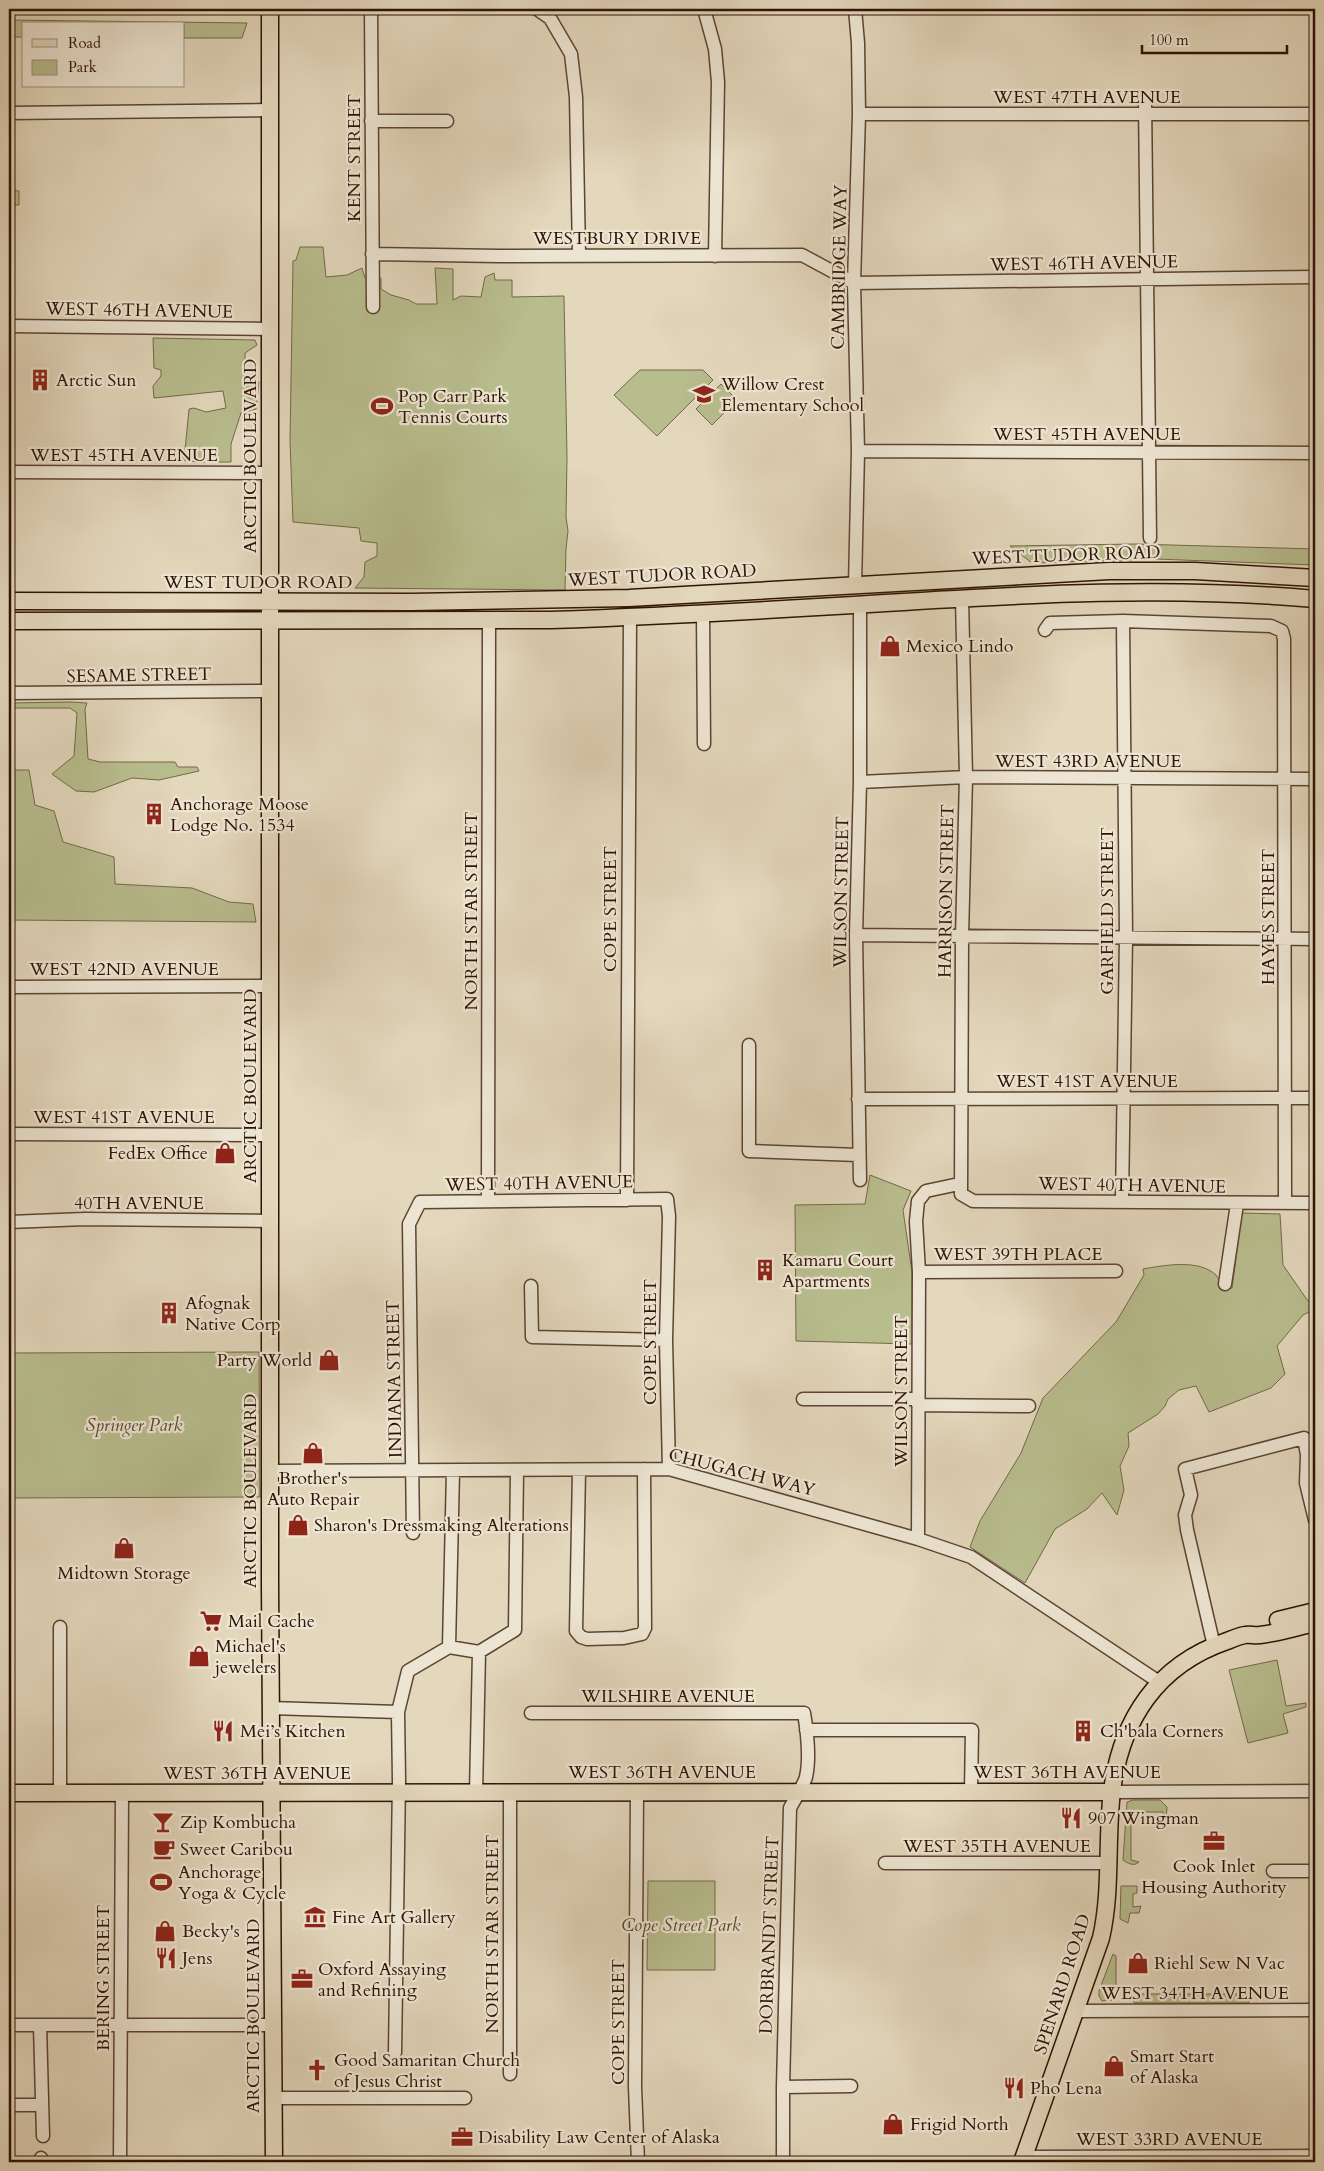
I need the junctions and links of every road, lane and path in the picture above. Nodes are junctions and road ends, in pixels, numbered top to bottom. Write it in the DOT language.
graph roads {
  1 [pos="270,9"];
  2 [pos="371,9"];
  3 [pos="537,9"];
  4 [pos="704,9"];
  5 [pos="855,9"];
  6 [pos="1145,100"];
  7 [pos="270,110"];
  8 [pos="9,114"];
  9 [pos="860,114"];
  10 [pos="1146,114"];
  11 [pos="1315,114"];
  12 [pos="371,121"];
  13 [pos="447,121"];
  14 [pos="372,254"];
  15 [pos="579,255"];
  16 [pos="715,256"];
  17 [pos="1315,278"];
  18 [pos="1148,279"];
  19 [pos="854,283"];
  20 [pos="373,307"];
  21 [pos="9,326"];
  22 [pos="270,329"];
  23 [pos="858,451"];
  24 [pos="1149,451"];
  25 [pos="1315,453"];
  26 [pos="9,472"];
  27 [pos="270,474"];
  28 [pos="1150,538"];
  29 [pos="1315,578"];
  30 [pos="956,579"];
  31 [pos="856,586"];
  32 [pos="962,598"];
  33 [pos="1315,599"];
  34 [pos="9,601"];
  35 [pos="270,602"];
  36 [pos="860,604"];
  37 [pos="759,610"];
  38 [pos="703,613"];
  39 [pos="630,617"];
  40 [pos="9,621"];
  41 [pos="270,621"];
  42 [pos="489,621"];
  43 [pos="1123,621"];
  44 [pos="1045,630"];
  45 [pos="270,691"];
  46 [pos="9,694"];
  47 [pos="704,744"];
  48 [pos="966,777"];
  49 [pos="1124,778"];
  50 [pos="1285,780"];
  51 [pos="1315,780"];
  52 [pos="860,782"];
  53 [pos="856,936"];
  54 [pos="962,937"];
  55 [pos="1126,937"];
  56 [pos="1286,939"];
  57 [pos="1315,939"];
  58 [pos="270,986"];
  59 [pos="9,987"];
  60 [pos="749,1045"];
  61 [pos="1123,1098"];
  62 [pos="1285,1098"];
  63 [pos="1315,1098"];
  64 [pos="858,1099"];
  65 [pos="961,1100"];
  66 [pos="9,1134"];
  67 [pos="270,1135"];
  68 [pos="858,1155"];
  69 [pos="860,1180"];
  70 [pos="959,1184"];
  71 [pos="627,1200"];
  72 [pos="1122,1200"];
  73 [pos="488,1201"];
  74 [pos="1286,1202"];
  75 [pos="1315,1203"];
  76 [pos="1237,1204"];
  77 [pos="669,1216"];
  78 [pos="270,1221"];
  79 [pos="9,1222"];
  80 [pos="409,1224"];
  81 [pos="1116,1271"];
  82 [pos="919,1272"];
  83 [pos="1225,1284"];
  84 [pos="531,1286"];
  85 [pos="666,1340"];
  86 [pos="803,1399"];
  87 [pos="918,1402"];
  88 [pos="1029,1406"];
  89 [pos="644,1469"];
  90 [pos="669,1469"];
  91 [pos="517,1470"];
  92 [pos="579,1470"];
  93 [pos="270,1471"];
  94 [pos="414,1471"];
  95 [pos="453,1471"];
  96 [pos="1315,1520"];
  97 [pos="414,1533"];
  98 [pos="918,1538"];
  99 [pos="1315,1611"];
  100 [pos="1315,1623"];
  101 [pos="60,1627"];
  102 [pos="1244,1635"];
  103 [pos="1214,1646"];
  104 [pos="449,1647"];
  105 [pos="479,1652"];
  106 [pos="1160,1682"];
  107 [pos="270,1708"];
  108 [pos="398,1712"];
  109 [pos="531,1713"];
  110 [pos="804,1714"];
  111 [pos="806,1730"];
  112 [pos="1315,1791"];
  113 [pos="797,1792"];
  114 [pos="971,1792"];
  115 [pos="1112,1792"];
  116 [pos="9,1793"];
  117 [pos="60,1793"];
  118 [pos="273,1793"];
  119 [pos="399,1793"];
  120 [pos="476,1793"];
  121 [pos="510,1793"];
  122 [pos="637,1793"];
  123 [pos="122,1794"];
  124 [pos="884,1863"];
  125 [pos="1110,1864"];
  126 [pos="1273,1871"];
  127 [pos="1315,1871"];
  128 [pos="1315,2010"];
  129 [pos="1076,2011"];
  130 [pos="9,2025"];
  131 [pos="121,2025"];
  132 [pos="273,2025"];
  133 [pos="40,2026"];
  134 [pos="394,2053"];
  135 [pos="510,2074"];
  136 [pos="851,2086"];
  137 [pos="782,2087"];
  138 [pos="274,2098"];
  139 [pos="465,2098"];
  140 [pos="9,2105"];
  141 [pos="42,2105"];
  142 [pos="43,2136"];
  143 [pos="1315,2156"];
  144 [pos="1023,2159"];
  145 [pos="120,2162"];
  146 [pos="274,2162"];
  147 [pos="638,2162"];
  148 [pos="782,2162"];
  1 -- 7 [label="main road, ARCTIC BOULEVARD"];
  2 -- 12 [label="street, KENT STREET"];
  3 -- 15 [label="street"];
  4 -- 16 [label="street"];
  5 -- 9 [label="street, CAMBRIDGE WAY"];
  6 -- 10 [label="street"];
  7 -- 8 [label="street"];
  7 -- 22 [label="main road, ARCTIC BOULEVARD"];
  9 -- 10 [label="street, WEST 47TH AVENUE"];
  9 -- 19 [label="street, CAMBRIDGE WAY"];
  10 -- 11 [label="street, WEST 47TH AVENUE"];
  10 -- 18 [label="street"];
  12 -- 13 [label="street"];
  12 -- 14 [label="street, KENT STREET"];
  14 -- 15 [label="street, WESTBURY DRIVE"];
  14 -- 20 [label="street, KENT STREET"];
  15 -- 16 [label="street, WESTBURY DRIVE"];
  16 -- 19 [label="street, WESTBURY DRIVE"];
  17 -- 18 [label="street, WEST 46TH AVENUE"];
  18 -- 19 [label="street, WEST 46TH AVENUE"];
  18 -- 24 [label="street"];
  19 -- 23 [label="street, CAMBRIDGE WAY"];
  21 -- 22 [label="street, WEST 46TH AVENUE"];
  22 -- 27 [label="main road, ARCTIC BOULEVARD"];
  23 -- 24 [label="street, WEST 45TH AVENUE"];
  23 -- 31 [label="street, CAMBRIDGE WAY"];
  24 -- 25 [label="street, WEST 45TH AVENUE"];
  24 -- 28 [label="street"];
  26 -- 27 [label="street, WEST 45TH AVENUE"];
  27 -- 35 [label="main road, ARCTIC BOULEVARD"];
  29 -- 30 [label="main road, WEST TUDOR ROAD"];
  30 -- 31 [label="main road, WEST TUDOR ROAD"];
  30 -- 36 [label="main road"];
  31 -- 35 [label="main road, WEST TUDOR ROAD"];
  31 -- 37 [label="main road"];
  32 -- 33 [label="main road"];
  32 -- 36 [label="main road"];
  32 -- 48 [label="street, HARRISON STREET"];
  34 -- 35 [label="main road, WEST TUDOR ROAD"];
  35 -- 41 [label="main road, ARCTIC BOULEVARD"];
  36 -- 37 [label="main road"];
  36 -- 52 [label="street, WILSON STREET"];
  37 -- 38 [label="main road"];
  38 -- 39 [label="main road"];
  38 -- 47 [label="street"];
  39 -- 42 [label="main road"];
  39 -- 71 [label="street, COPE STREET"];
  40 -- 41 [label="main road"];
  41 -- 42 [label="main road"];
  41 -- 45 [label="main road, ARCTIC BOULEVARD"];
  42 -- 73 [label="street, NORTH STAR STREET"];
  43 -- 44 [label="street"];
  43 -- 49 [label="street, GARFIELD STREET"];
  43 -- 50 [label="street, HAYES STREET"];
  45 -- 46 [label="street, SESAME STREET"];
  45 -- 58 [label="main road, ARCTIC BOULEVARD"];
  48 -- 49 [label="street, WEST 43RD AVENUE"];
  48 -- 52 [label="street, WEST 43RD AVENUE"];
  48 -- 54 [label="street, HARRISON STREET"];
  49 -- 50 [label="street, WEST 43RD AVENUE"];
  49 -- 55 [label="street, GARFIELD STREET"];
  50 -- 51 [label="street, WEST 43RD AVENUE"];
  50 -- 56 [label="street, HAYES STREET"];
  52 -- 53 [label="street, WILSON STREET"];
  53 -- 54 [label="street"];
  53 -- 64 [label="street, WILSON STREET"];
  54 -- 55 [label="street"];
  54 -- 65 [label="street, HARRISON STREET"];
  55 -- 56 [label="street"];
  55 -- 61 [label="street, GARFIELD STREET"];
  56 -- 57 [label="street"];
  56 -- 62 [label="street, HAYES STREET"];
  58 -- 59 [label="street, WEST 42ND AVENUE"];
  58 -- 67 [label="main road, ARCTIC BOULEVARD"];
  60 -- 68 [label="street"];
  61 -- 62 [label="street, WEST 41ST AVENUE"];
  61 -- 65 [label="street, WEST 41ST AVENUE"];
  61 -- 72 [label="street, GARFIELD STREET"];
  62 -- 63 [label="street, WEST 41ST AVENUE"];
  62 -- 74 [label="street, HAYES STREET"];
  64 -- 65 [label="street, WEST 41ST AVENUE"];
  64 -- 68 [label="street, WILSON STREET"];
  65 -- 70 [label="street, HARRISON STREET"];
  66 -- 67 [label="street, WEST 41ST AVENUE"];
  67 -- 78 [label="main road, ARCTIC BOULEVARD"];
  68 -- 69 [label="street, WILSON STREET"];
  70 -- 72 [label="street, WEST 40TH AVENUE"];
  70 -- 82 [label="street, WILSON STREET"];
  71 -- 73 [label="street, WEST 40TH AVENUE"];
  71 -- 77 [label="street, WEST 40TH AVENUE"];
  72 -- 76 [label="street, WEST 40TH AVENUE"];
  73 -- 80 [label="street, WEST 40TH AVENUE"];
  74 -- 75 [label="street, WEST 40TH AVENUE"];
  74 -- 76 [label="street, WEST 40TH AVENUE"];
  76 -- 83 [label="street"];
  77 -- 85 [label="street, COPE STREET"];
  78 -- 79 [label="street, 40TH AVENUE"];
  78 -- 93 [label="main road, ARCTIC BOULEVARD"];
  80 -- 94 [label="street, INDIANA STREET"];
  81 -- 82 [label="street, WEST 39TH PLACE"];
  82 -- 87 [label="street, WILSON STREET"];
  84 -- 85 [label="street"];
  85 -- 90 [label="street, COPE STREET"];
  86 -- 87 [label="street"];
  87 -- 88 [label="street"];
  87 -- 98 [label="street, WILSON STREET"];
  89 -- 90 [label="street, CHUGACH WAY"];
  89 -- 92 [label="street, CHUGACH WAY"];
  89 -- 92 [label="street"];
  90 -- 98 [label="street, CHUGACH WAY"];
  91 -- 92 [label="street, CHUGACH WAY"];
  91 -- 95 [label="street, CHUGACH WAY"];
  91 -- 105 [label="street"];
  93 -- 94 [label="street, CHUGACH WAY"];
  93 -- 107 [label="main road, ARCTIC BOULEVARD"];
  94 -- 95 [label="street, CHUGACH WAY"];
  94 -- 97 [label="street, INDIANA STREET"];
  95 -- 104 [label="street"];
  96 -- 103 [label="street"];
  98 -- 106 [label="street, CHUGACH WAY"];
  99 -- 102 [label="main road, SPENARD ROAD"];
  100 -- 102 [label="main road, SPENARD ROAD"];
  101 -- 117 [label="street"];
  102 -- 103 [label="main road, SPENARD ROAD"];
  103 -- 106 [label="main road, SPENARD ROAD"];
  104 -- 105 [label="street"];
  104 -- 108 [label="street"];
  105 -- 120 [label="street"];
  106 -- 115 [label="main road, SPENARD ROAD"];
  107 -- 108 [label="street"];
  107 -- 118 [label="main road, ARCTIC BOULEVARD"];
  108 -- 119 [label="street"];
  109 -- 110 [label="street, WILSHIRE AVENUE"];
  110 -- 111 [label="street, DORBRANDT STREET"];
  111 -- 113 [label="street, DORBRANDT STREET"];
  111 -- 114 [label="street"];
  112 -- 115 [label="street, WEST 36TH AVENUE"];
  113 -- 114 [label="main road, WEST 36TH AVENUE"];
  113 -- 122 [label="main road, WEST 36TH AVENUE"];
  113 -- 137 [label="street, DORBRANDT STREET"];
  114 -- 115 [label="main road, WEST 36TH AVENUE"];
  115 -- 125 [label="main road, SPENARD ROAD"];
  116 -- 117 [label="main road, WEST 36TH AVENUE"];
  117 -- 123 [label="main road, WEST 36TH AVENUE"];
  118 -- 119 [label="main road, WEST 36TH AVENUE"];
  118 -- 123 [label="main road, WEST 36TH AVENUE"];
  118 -- 132 [label="main road, ARCTIC BOULEVARD"];
  119 -- 120 [label="main road, WEST 36TH AVENUE"];
  119 -- 134 [label="street"];
  120 -- 121 [label="main road, WEST 36TH AVENUE"];
  121 -- 122 [label="main road, WEST 36TH AVENUE"];
  121 -- 135 [label="street, NORTH STAR STREET"];
  122 -- 147 [label="street, COPE STREET"];
  123 -- 131 [label="street, BERING STREET"];
  124 -- 125 [label="street, WEST 35TH AVENUE"];
  125 -- 129 [label="main road, SPENARD ROAD"];
  126 -- 127 [label="street"];
  128 -- 129 [label="street, WEST 34TH AVENUE"];
  129 -- 144 [label="main road, SPENARD ROAD"];
  130 -- 133 [label="street"];
  131 -- 132 [label="street"];
  131 -- 133 [label="street"];
  131 -- 145 [label="street, BERING STREET"];
  132 -- 138 [label="main road, ARCTIC BOULEVARD"];
  133 -- 141 [label="street"];
  136 -- 137 [label="street"];
  137 -- 148 [label="street, DORBRANDT STREET"];
  138 -- 139 [label="street"];
  138 -- 146 [label="main road, ARCTIC BOULEVARD"];
  140 -- 141 [label="street"];
  141 -- 142 [label="street"];
  143 -- 144 [label="street, WEST 33RD AVENUE"];
}
